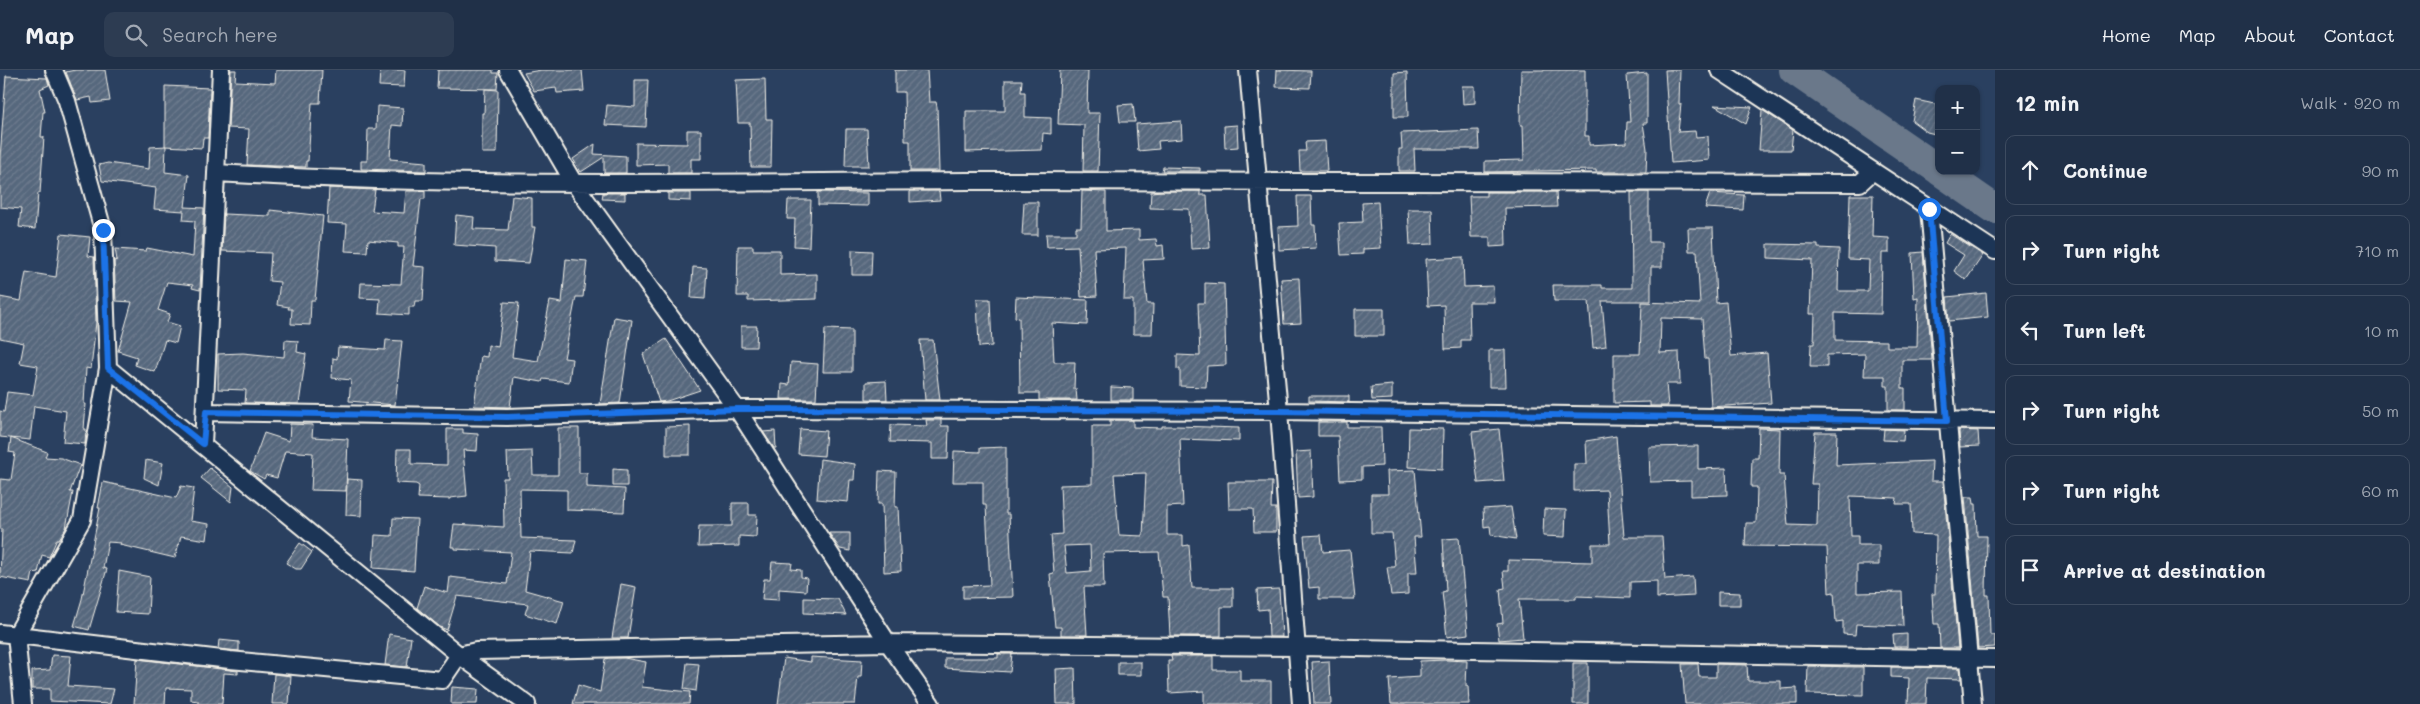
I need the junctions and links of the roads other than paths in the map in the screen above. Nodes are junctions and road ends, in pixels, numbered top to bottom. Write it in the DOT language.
graph roads {
  1 [pos="54,70"];
  2 [pos="221,70"];
  3 [pos="508,70"];
  4 [pos="1248,70"];
  5 [pos="1719,70"];
  6 [pos="1872,171"];
  7 [pos="216,173"];
  8 [pos="1258,180"];
  9 [pos="574,183"];
  10 [pos="1929,209"];
  11 [pos="1995,251"];
  12 [pos="108,368"];
  13 [pos="737,409"];
  14 [pos="1279,411"];
  15 [pos="206,412"];
  16 [pos="1947,421"];
  17 [pos="1995,421"];
  18 [pos="203,444"];
  19 [pos="8,634"];
  20 [pos="888,643"];
  21 [pos="1297,647"];
  22 [pos="460,655"];
  23 [pos="1969,659"];
  24 [pos="1995,659"];
  25 [pos="23,704"];
  26 [pos="527,704"];
  27 [pos="931,704"];
  28 [pos="1301,704"];
  29 [pos="1973,704"];
  1 -- 12 [label="street"];
  2 -- 7 [label="street"];
  3 -- 9 [label="street"];
  4 -- 8 [label="street"];
  5 -- 6 [label="street"];
  6 -- 8 [label="street"];
  6 -- 10 [label="street"];
  7 -- 9 [label="street"];
  7 -- 15 [label="street"];
  8 -- 9 [label="street"];
  8 -- 14 [label="street"];
  9 -- 13 [label="street"];
  10 -- 11 [label="street"];
  10 -- 16 [label="street"];
  12 -- 18 [label="street"];
  12 -- 19 [label="street"];
  13 -- 14 [label="street"];
  13 -- 15 [label="street"];
  13 -- 20 [label="street"];
  14 -- 16 [label="street"];
  14 -- 21 [label="street"];
  15 -- 18 [label="street"];
  16 -- 17 [label="street"];
  16 -- 23 [label="street"];
  18 -- 22 [label="street"];
  19 -- 22 [label="street"];
  19 -- 25 [label="street"];
  20 -- 21 [label="street"];
  20 -- 22 [label="street"];
  20 -- 27 [label="street"];
  21 -- 23 [label="street"];
  21 -- 28 [label="street"];
  22 -- 26 [label="street"];
  23 -- 24 [label="street"];
  23 -- 29 [label="street"];
}
